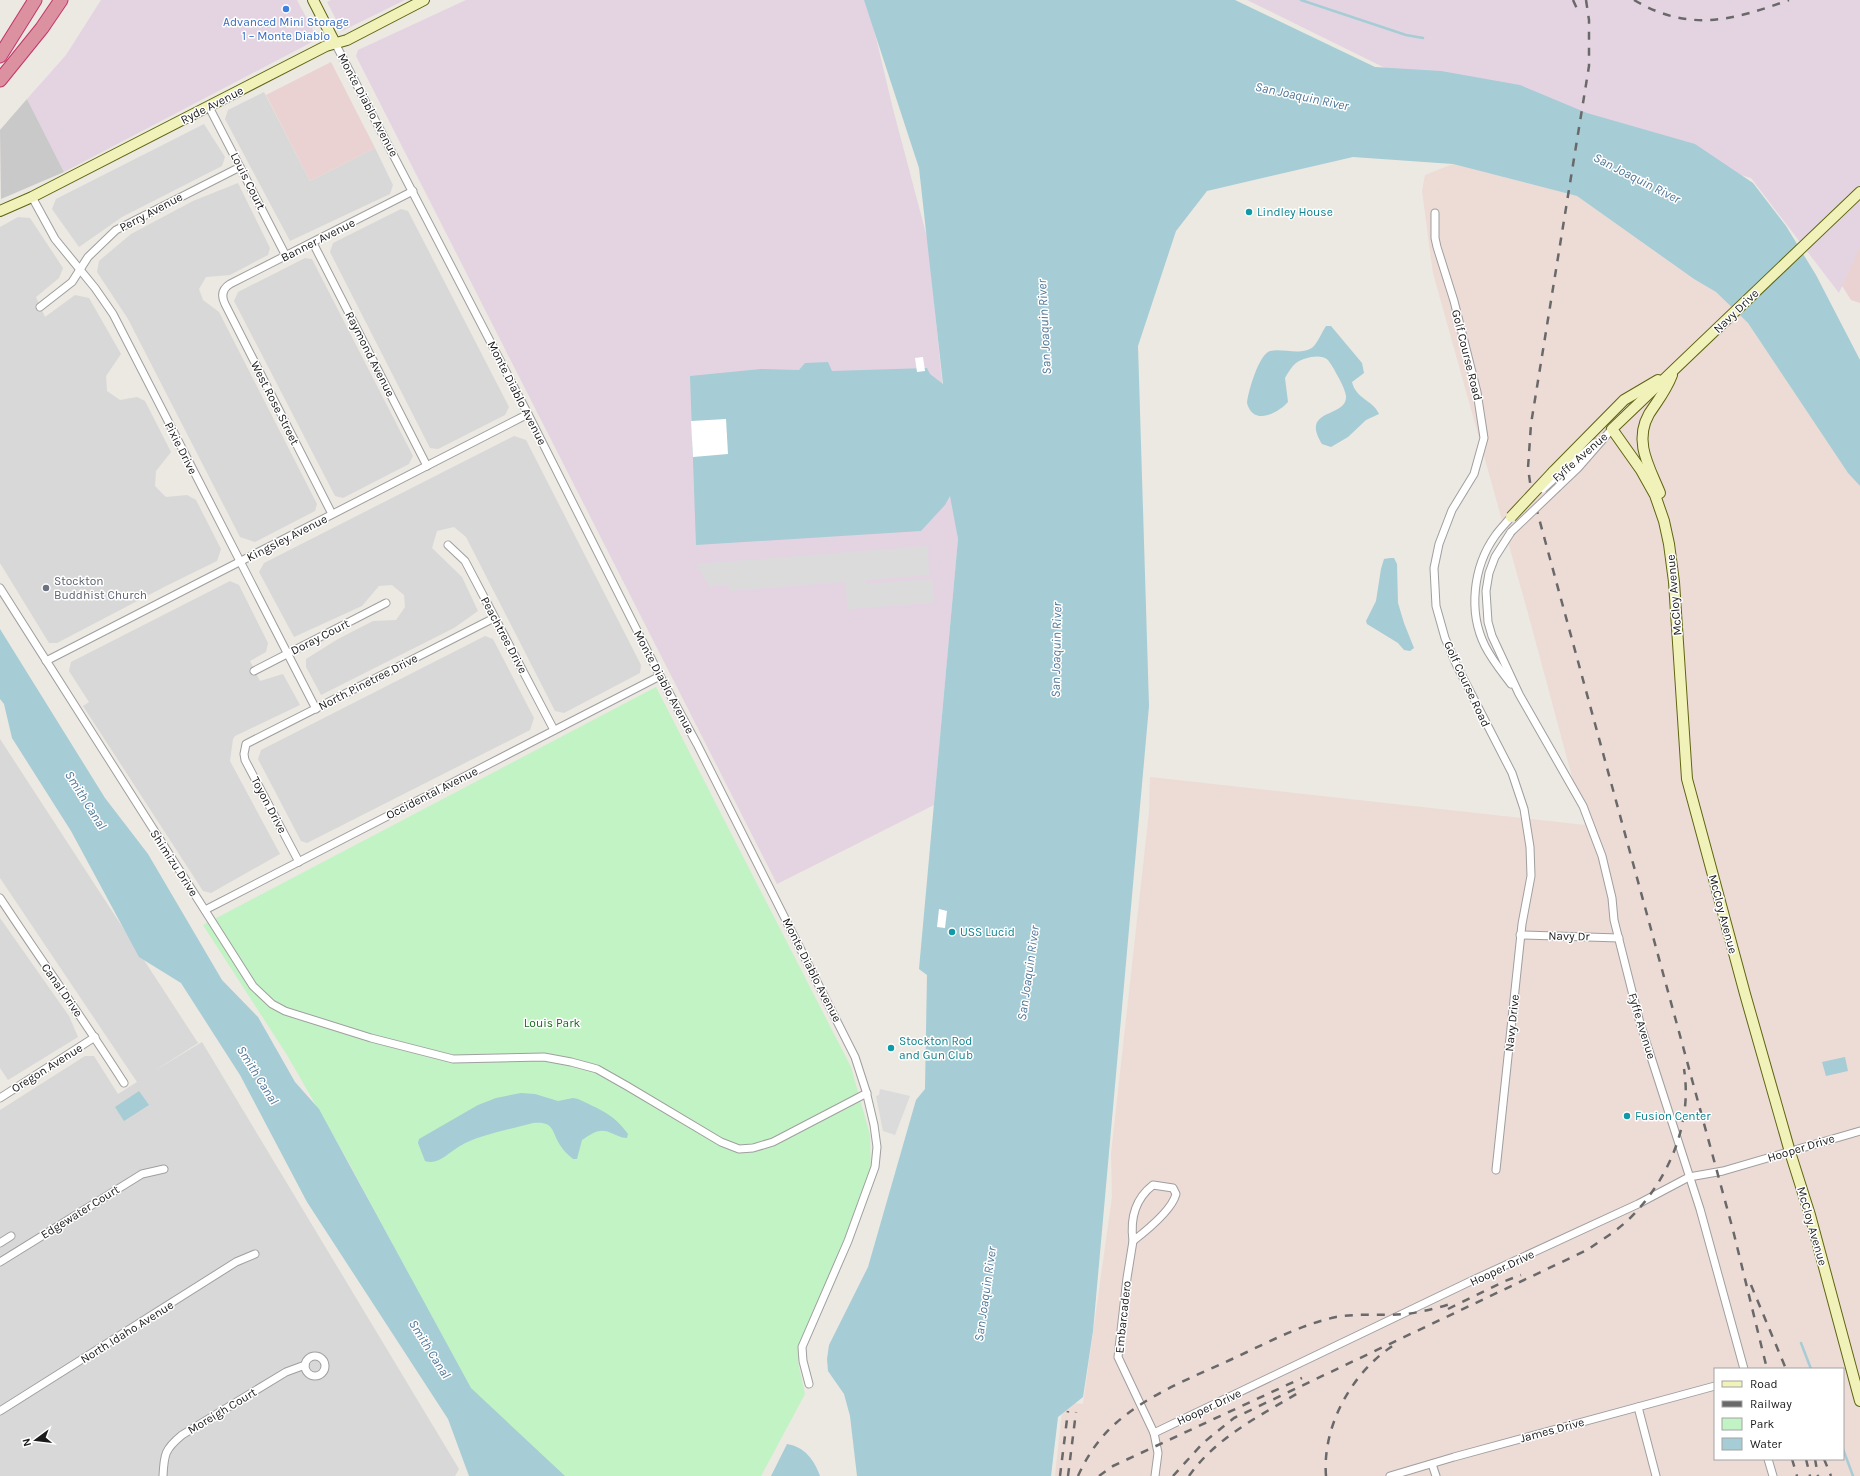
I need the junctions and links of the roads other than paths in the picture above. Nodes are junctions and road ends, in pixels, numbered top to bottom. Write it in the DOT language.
graph roads {
  1 [pos="35,0"];
  2 [pos="61,0"];
  3 [pos="313,0"];
  4 [pos="424,0"];
  5 [pos="335,43"];
  6 [pos="0,56"];
  7 [pos="0,80"];
  8 [pos="209,106"];
  9 [pos="240,167"];
  10 [pos="413,191"];
  11 [pos="1860,192"];
  12 [pos="32,197"];
  13 [pos="0,211"];
  14 [pos="1435,213"];
  15 [pos="312,243"];
  16 [pos="286,256"];
  17 [pos="79,270"];
  18 [pos="223,290"];
  19 [pos="40,307"];
  20 [pos="1674,371"];
  21 [pos="528,414"];
  22 [pos="1612,429"];
  23 [pos="427,466"];
  24 [pos="1554,475"];
  25 [pos="332,514"];
  26 [pos="1510,519"];
  27 [pos="448,545"];
  28 [pos="240,562"];
  29 [pos="1674,582"];
  30 [pos="0,588"];
  31 [pos="386,603"];
  32 [pos="494,618"];
  33 [pos="287,654"];
  34 [pos="46,661"];
  35 [pos="254,670"];
  36 [pos="660,676"];
  37 [pos="1519,694"];
  38 [pos="316,709"];
  39 [pos="554,730"];
  40 [pos="245,747"];
  41 [pos="299,862"];
  42 [pos="1531,876"];
  43 [pos="0,898"];
  44 [pos="205,910"];
  45 [pos="1520,935"];
  46 [pos="1618,938"];
  47 [pos="95,1037"];
  48 [pos="124,1083"];
  49 [pos="0,1088"];
  50 [pos="867,1093"];
  51 [pos="2,1096"];
  52 [pos="1860,1130"];
  53 [pos="1790,1152"];
  54 [pos="164,1169"];
  55 [pos="1496,1170"];
  56 [pos="1689,1177"];
  57 [pos="11,1236"];
  58 [pos="1132,1240"];
  59 [pos="0,1243"];
  60 [pos="255,1254"];
  61 [pos="0,1262"];
  62 [pos="305,1365"];
  63 [pos="1744,1368"];
  64 [pos="809,1384"];
  65 [pos="1714,1386"];
  66 [pos="1860,1401"];
  67 [pos="1638,1407"];
  68 [pos="0,1411"];
  69 [pos="1154,1433"];
  70 [pos="1768,1460"];
  71 [pos="1432,1464"];
  72 [pos="162,1476"];
  73 [pos="1155,1476"];
  74 [pos="1390,1476"];
  75 [pos="1436,1476"];
  76 [pos="1656,1476"];
  77 [pos="1773,1476"];
  1 -- 6 [label="highway"];
  2 -- 7 [label="highway"];
  3 -- 5 [label="street, Monte Diablo Avenue"];
  4 -- 5 [label="street, Ryde Avenue"];
  5 -- 8 [label="street, Ryde Avenue"];
  5 -- 10 [label="street, Monte Diablo Avenue"];
  8 -- 9 [label="street, Louis Court"];
  8 -- 12 [label="street, Ryde Avenue"];
  9 -- 16 [label="street, Louis Court"];
  9 -- 17 [label="street, Perry Avenue"];
  10 -- 15 [label="street, Banner Avenue"];
  10 -- 21 [label="street, Monte Diablo Avenue"];
  11 -- 20 [label="street, Navy Drive"];
  12 -- 13 [label="street, Ryde Avenue"];
  12 -- 17 [label="street, Pixie Drive"];
  14 -- 42 [label="street, Golf Course Road"];
  15 -- 16 [label="street, Banner Avenue"];
  15 -- 23 [label="street, Raymond Avenue"];
  16 -- 18 [label="street, Banner Avenue"];
  17 -- 19 [label="street, Perry Avenue"];
  17 -- 28 [label="street, Pixie Drive"];
  18 -- 25 [label="street, West Rose Street"];
  20 -- 22 [label="street, Navy Drive"];
  20 -- 24 [label="street"];
  20 -- 29 [label="street"];
  21 -- 23 [label="street, Kingsley Avenue"];
  21 -- 36 [label="street, Monte Diablo Avenue"];
  22 -- 24 [label="street, Fyffe Avenue"];
  22 -- 29 [label="street, McCloy Avenue"];
  22 -- 37 [label="street, Fyffe Avenue, bridge"];
  23 -- 25 [label="street, Kingsley Avenue"];
  24 -- 26 [label="street, bridge"];
  25 -- 28 [label="street, Kingsley Avenue"];
  26 -- 37 [label="street, Fyffe Avenue"];
  27 -- 32 [label="street, Peachtree Drive"];
  28 -- 33 [label="street, Pixie Drive"];
  28 -- 34 [label="street, Kingsley Avenue"];
  29 -- 53 [label="street, McCloy Avenue"];
  30 -- 34 [label="street, Shimizu Drive"];
  31 -- 33 [label="street, Doray Court"];
  32 -- 38 [label="street, North Pinetree Drive"];
  32 -- 39 [label="street, Peachtree Drive"];
  33 -- 35 [label="street, Doray Court"];
  33 -- 38 [label="street, Pixie Drive"];
  34 -- 44 [label="street, Shimizu Drive"];
  36 -- 39 [label="street, Occidental Avenue"];
  36 -- 50 [label="street, Monte Diablo Avenue"];
  37 -- 46 [label="street, Fyffe Avenue"];
  38 -- 40 [label="street, North Pinetree Drive"];
  39 -- 41 [label="street, Occidental Avenue"];
  40 -- 41 [label="street, Toyon Drive"];
  41 -- 44 [label="street, Occidental Avenue"];
  42 -- 45 [label="street, Navy Drive"];
  43 -- 47 [label="street, Canal Drive"];
  44 -- 50 [label="street, Shimizu Drive"];
  45 -- 46 [label="street, Navy Dr"];
  45 -- 55 [label="street, Navy Drive"];
  46 -- 56 [label="street, Fyffe Avenue"];
  47 -- 48 [label="street, Canal Drive"];
  47 -- 51 [label="street, Oregon Avenue"];
  49 -- 51 [label="street"];
  50 -- 64 [label="street, Monte Diablo Avenue"];
  52 -- 53 [label="street, Hooper Drive"];
  53 -- 56 [label="street, Hooper Drive"];
  53 -- 66 [label="street, McCloy Avenue"];
  54 -- 61 [label="street, Edgewater Court"];
  56 -- 63 [label="street, Fyffe Avenue"];
  56 -- 69 [label="street, Hooper Drive"];
  57 -- 59 [label="street"];
  58 -- 58 [label="street, Embarcadero"];
  58 -- 69 [label="street, Embarcadero"];
  60 -- 68 [label="street, North Idaho Avenue"];
  62 -- 72 [label="street, Moreigh Court"];
  65 -- 67 [label="street, James Drive"];
  67 -- 71 [label="street, James Drive"];
  67 -- 76 [label="street"];
  69 -- 73 [label="street, Embarcadero"];
  70 -- 77 [label="street"];
  71 -- 74 [label="street, James Drive"];
  71 -- 75 [label="street"];
}
